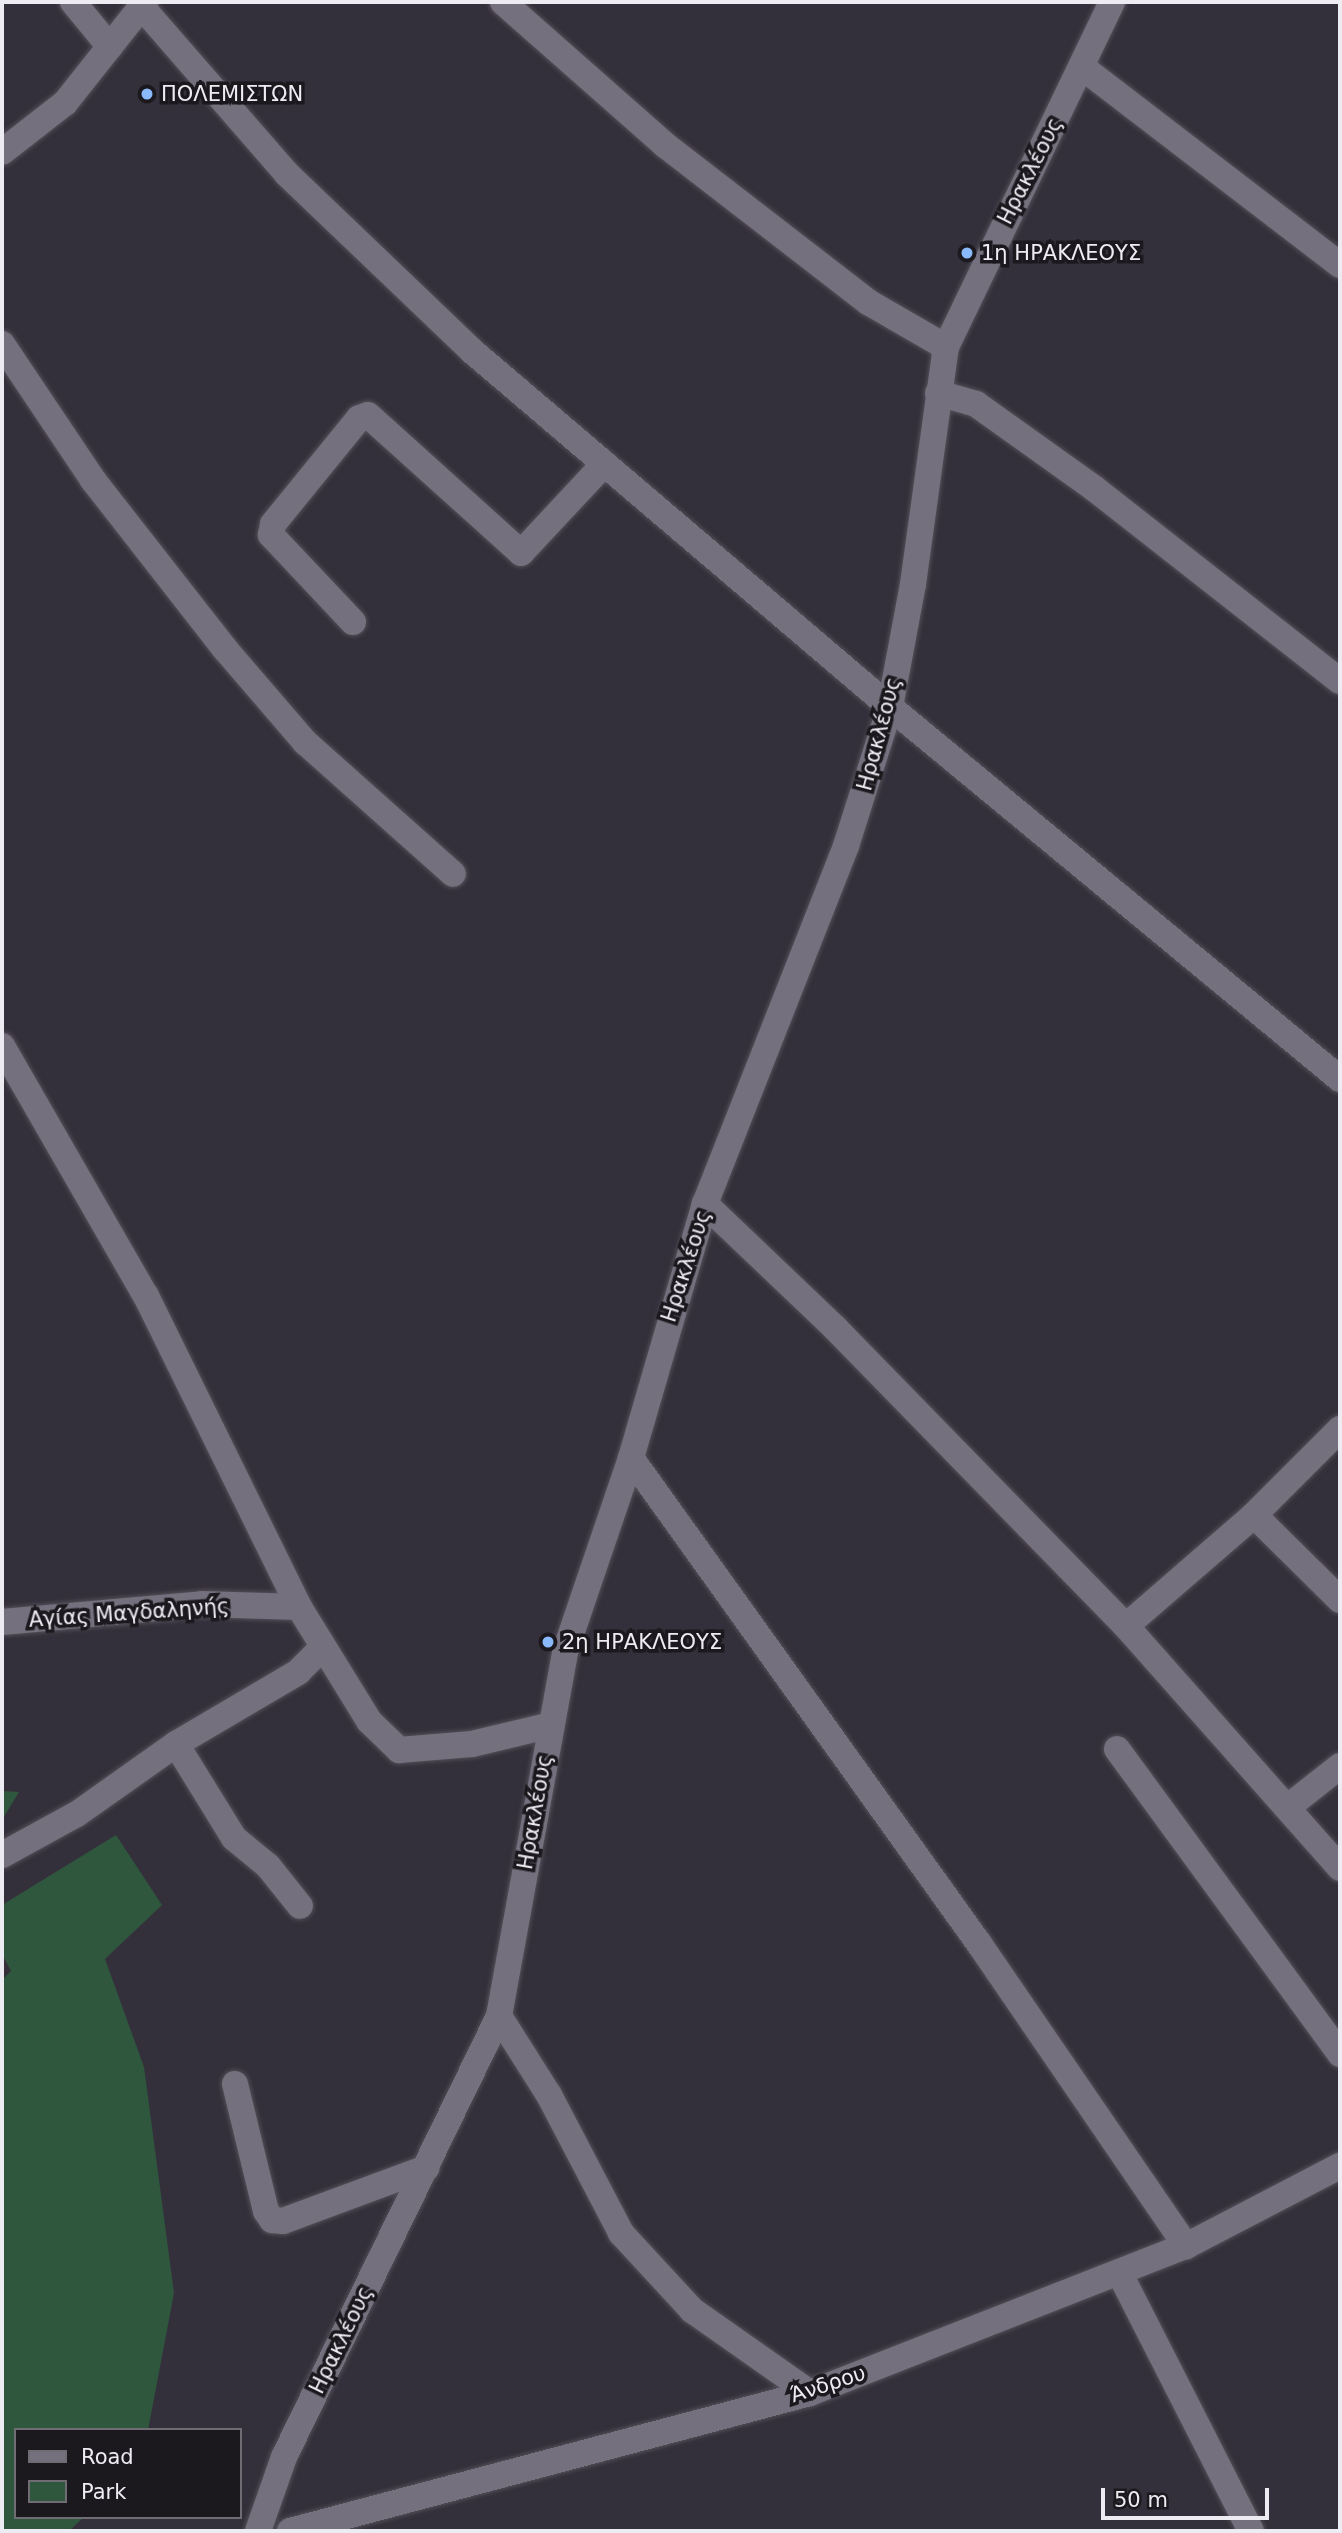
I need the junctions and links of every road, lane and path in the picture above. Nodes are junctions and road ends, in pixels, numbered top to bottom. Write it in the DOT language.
graph roads {
  1 [pos="73,2"];
  2 [pos="503,2"];
  3 [pos="1112,2"];
  4 [pos="143,4"];
  5 [pos="110,47"];
  6 [pos="1082,67"];
  7 [pos="2,152"];
  8 [pos="1340,265"];
  9 [pos="2,344"];
  10 [pos="946,347"];
  11 [pos="938,393"];
  12 [pos="604,464"];
  13 [pos="353,622"];
  14 [pos="1340,681"];
  15 [pos="890,707"];
  16 [pos="453,874"];
  17 [pos="2,1046"];
  18 [pos="1340,1079"];
  19 [pos="705,1203"];
  20 [pos="1340,1430"];
  21 [pos="631,1458"];
  22 [pos="1254,1515"];
  23 [pos="1340,1601"];
  24 [pos="299,1607"];
  25 [pos="2,1622"];
  26 [pos="1126,1626"];
  27 [pos="323,1648"];
  28 [pos="551,1725"];
  29 [pos="176,1744"];
  30 [pos="1117,1749"];
  31 [pos="1340,1766"];
  32 [pos="1287,1807"];
  33 [pos="2,1855"];
  34 [pos="1340,1868"];
  35 [pos="300,1906"];
  36 [pos="499,2016"];
  37 [pos="1340,2054"];
  38 [pos="235,2084"];
  39 [pos="1340,2166"];
  40 [pos="426,2168"];
  41 [pos="1186,2246"];
  42 [pos="1120,2274"];
  43 [pos="810,2393"];
  44 [pos="257,2531"];
  45 [pos="290,2531"];
  46 [pos="1251,2531"];
  1 -- 5 [label="street"];
  2 -- 10 [label="street"];
  3 -- 6 [label="street, Ηρακλέους"];
  4 -- 5 [label="street"];
  4 -- 12 [label="street"];
  5 -- 7 [label="street"];
  6 -- 8 [label="street"];
  6 -- 10 [label="street, Ηρακλέους"];
  9 -- 16 [label="street"];
  10 -- 11 [label="street, Ηρακλέους"];
  11 -- 14 [label="street"];
  11 -- 15 [label="street, Ηρακλέους"];
  12 -- 13 [label="street"];
  12 -- 15 [label="street"];
  15 -- 18 [label="street"];
  15 -- 19 [label="street, Ηρακλέους"];
  17 -- 24 [label="street"];
  19 -- 21 [label="street, Ηρακλέους"];
  19 -- 26 [label="street"];
  20 -- 22 [label="street"];
  21 -- 28 [label="street, Ηρακλέους"];
  21 -- 41 [label="street"];
  22 -- 23 [label="street"];
  22 -- 26 [label="street"];
  24 -- 25 [label="street, Αγίας Μαγδαληνής"];
  24 -- 27 [label="street"];
  26 -- 32 [label="street"];
  27 -- 28 [label="street"];
  27 -- 29 [label="street"];
  28 -- 36 [label="street, Ηρακλέους"];
  29 -- 33 [label="street"];
  29 -- 35 [label="street"];
  30 -- 37 [label="street"];
  31 -- 32 [label="street"];
  32 -- 34 [label="street"];
  36 -- 40 [label="street, Ηρακλέους"];
  36 -- 43 [label="street"];
  38 -- 40 [label="street"];
  39 -- 41 [label="street, Άνδρου"];
  40 -- 44 [label="street, Ηρακλέους"];
  41 -- 42 [label="street, Άνδρου"];
  42 -- 43 [label="street, Άνδρου"];
  42 -- 46 [label="street"];
  43 -- 45 [label="street, Άνδρου"];
}
